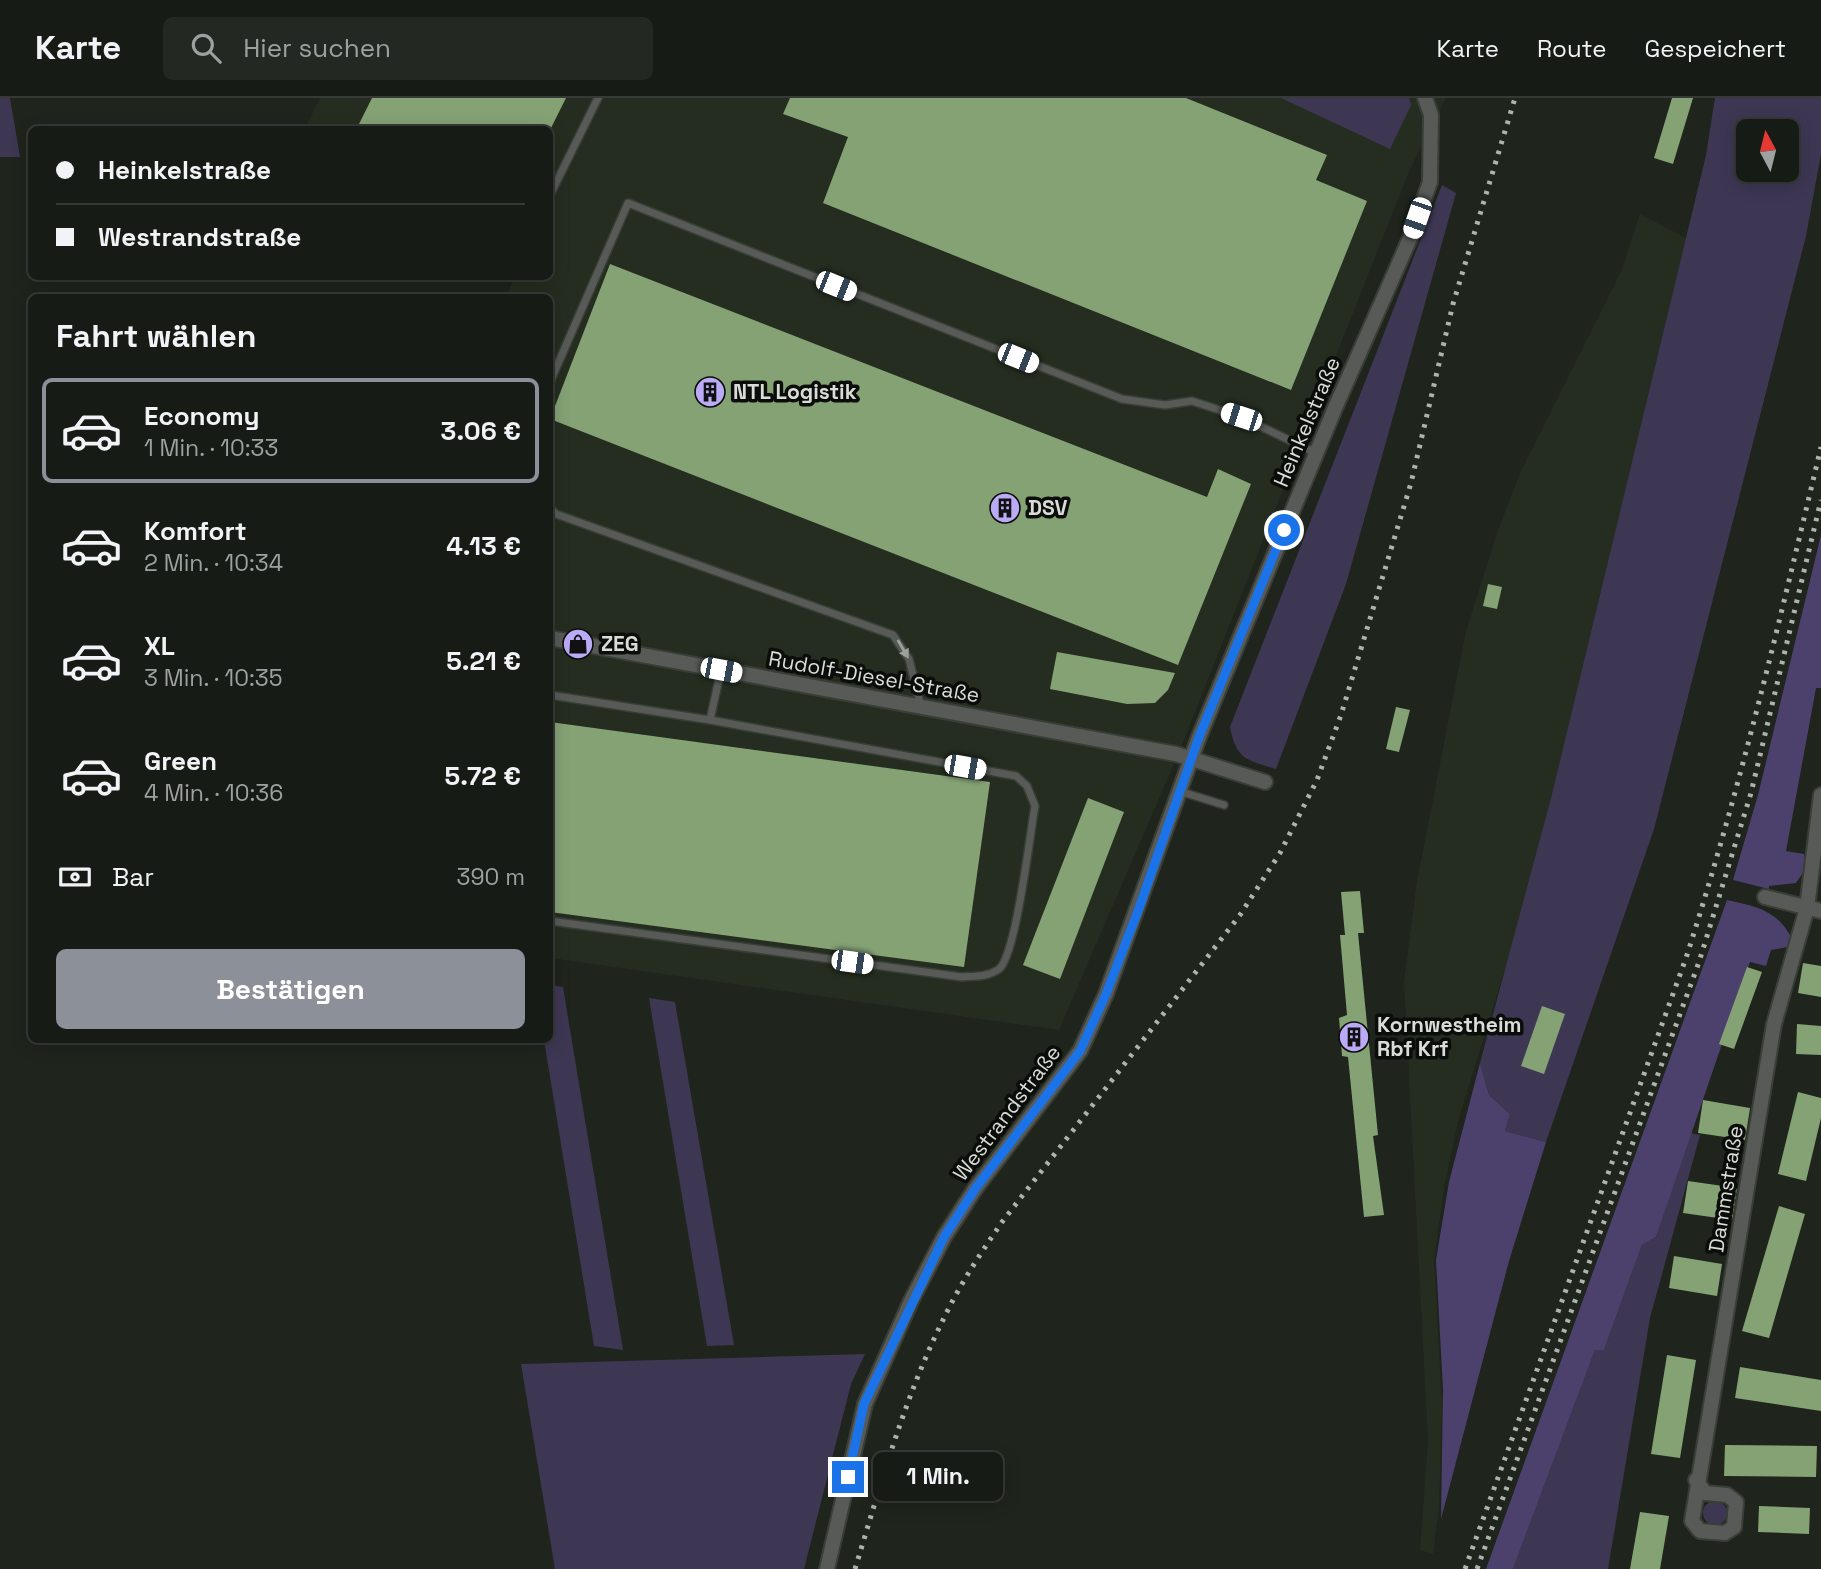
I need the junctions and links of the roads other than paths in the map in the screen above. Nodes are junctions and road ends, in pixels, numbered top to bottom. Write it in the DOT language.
graph roads {
  1 [pos="598,98"];
  2 [pos="1425,98"];
  3 [pos="553,189"];
  4 [pos="553,375"];
  5 [pos="1316,453"];
  6 [pos="553,511"];
  7 [pos="553,639"];
  8 [pos="721,670"];
  9 [pos="553,695"];
  10 [pos="921,707"];
  11 [pos="710,720"];
  12 [pos="1190,758"];
  13 [pos="1265,782"];
  14 [pos="1179,791"];
  15 [pos="1820,804"];
  16 [pos="1224,805"];
  17 [pos="1765,897"];
  18 [pos="1814,909"];
  19 [pos="553,921"];
  20 [pos="1696,1480"];
  21 [pos="827,1569"];
  1 -- 3 [label="lane"];
  2 -- 5 [label="street, Heinkelstraße"];
  4 -- 5 [label="lane"];
  5 -- 12 [label="street, Heinkelstraße"];
  6 -- 10 [label="lane, one-way"];
  7 -- 8 [label="street, Rudolf-Diesel-Straße"];
  8 -- 10 [label="street, Rudolf-Diesel-Straße"];
  8 -- 11 [label="lane"];
  9 -- 11 [label="lane"];
  10 -- 12 [label="street, Rudolf-Diesel-Straße"];
  11 -- 19 [label="lane"];
  12 -- 13 [label="street, Rudolf-Diesel-Straße"];
  12 -- 14 [label="street, Westrandstraße"];
  14 -- 16 [label="lane"];
  14 -- 21 [label="street, Westrandstraße"];
  15 -- 18 [label="street, Dammstraße"];
  17 -- 18 [label="street"];
  18 -- 20 [label="street, Dammstraße"];
}
